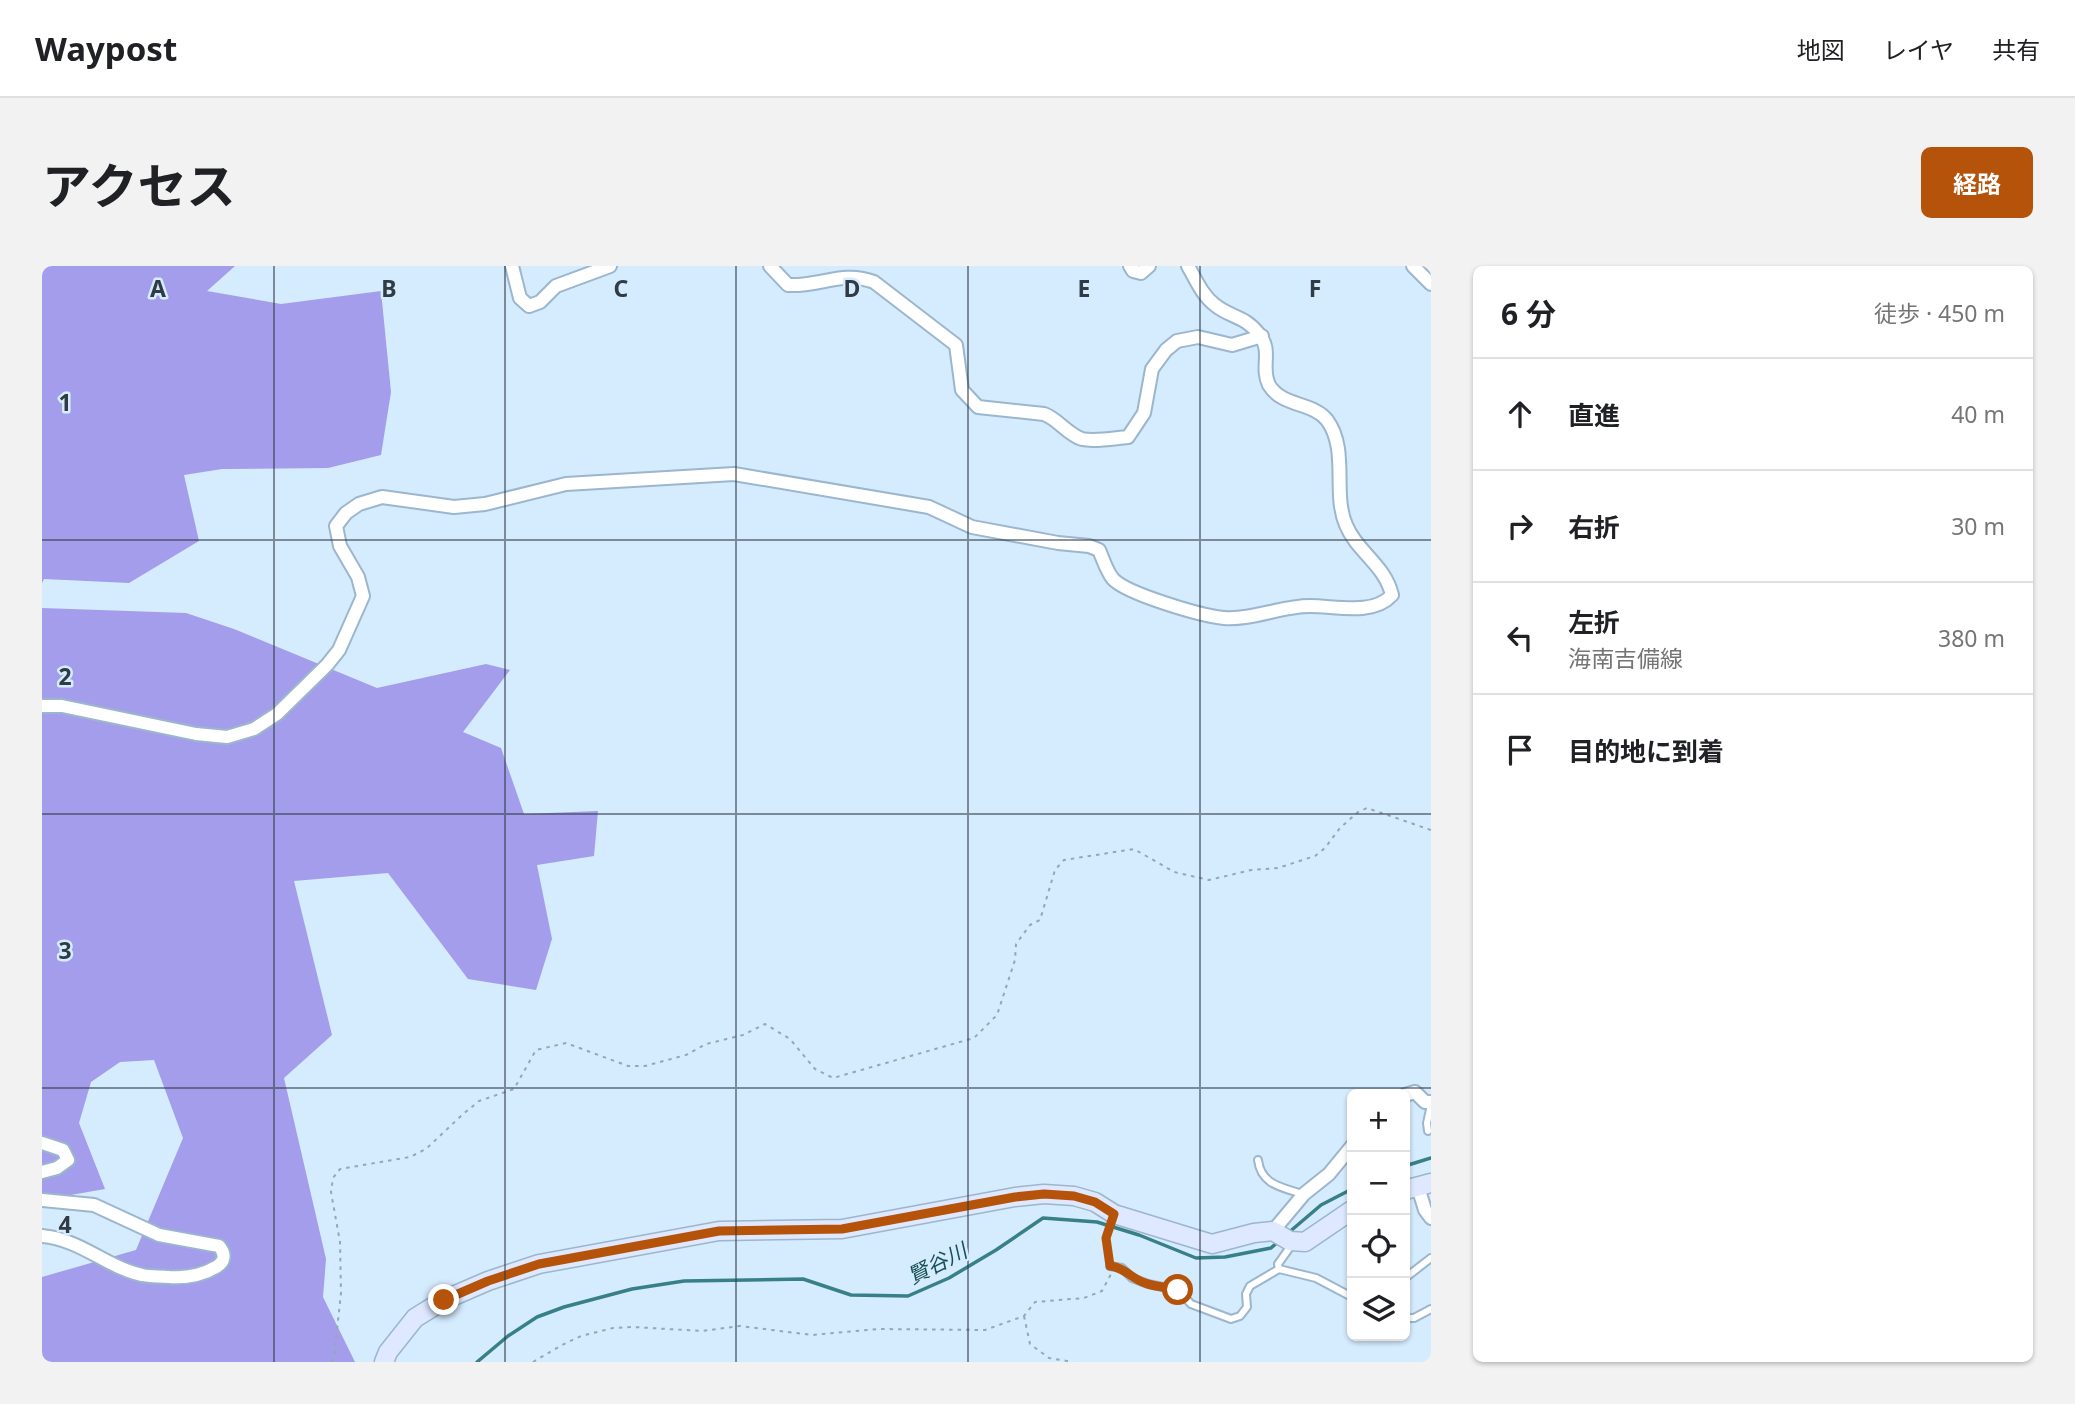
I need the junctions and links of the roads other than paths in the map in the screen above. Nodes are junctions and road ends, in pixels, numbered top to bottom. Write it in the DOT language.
graph roads {
  1 [pos="512,266"];
  2 [pos="610,266"];
  3 [pos="770,266"];
  4 [pos="1130,266"];
  5 [pos="1149,266"];
  6 [pos="1188,266"];
  7 [pos="1413,266"];
  8 [pos="1431,284"];
  9 [pos="1262,337"];
  10 [pos="42,706"];
  11 [pos="1410,1094"];
  12 [pos="1431,1104"];
  13 [pos="1427,1131"];
  14 [pos="42,1143"];
  15 [pos="1347,1152"];
  16 [pos="1258,1160"];
  17 [pos="42,1172"];
  18 [pos="1418,1187"];
  19 [pos="1304,1194"];
  20 [pos="42,1200"];
  21 [pos="1347,1213"];
  22 [pos="1431,1218"];
  23 [pos="42,1236"];
  24 [pos="1284,1237"];
  25 [pos="1431,1258"];
  26 [pos="1110,1266"];
  27 [pos="1279,1269"];
  28 [pos="1410,1274"];
  29 [pos="1347,1294"];
  30 [pos="1431,1309"];
  31 [pos="1410,1318"];
  32 [pos="384,1362"];
  1 -- 2 [label="street"];
  3 -- 9 [label="street"];
  4 -- 5 [label="street"];
  6 -- 9 [label="street"];
  7 -- 8 [label="street"];
  9 -- 10 [label="street"];
  11 -- 12 [label="street"];
  12 -- 13 [label="lane"];
  14 -- 17 [label="street"];
  15 -- 19 [label="street"];
  16 -- 19 [label="lane"];
  18 -- 22 [label="street"];
  19 -- 24 [label="street"];
  20 -- 23 [label="street"];
  21 -- 24 [label="main road"];
  24 -- 27 [label="lane"];
  24 -- 32 [label="main road"];
  25 -- 28 [label="lane"];
  26 -- 27 [label="lane"];
  27 -- 29 [label="lane"];
  30 -- 31 [label="lane"];
}
